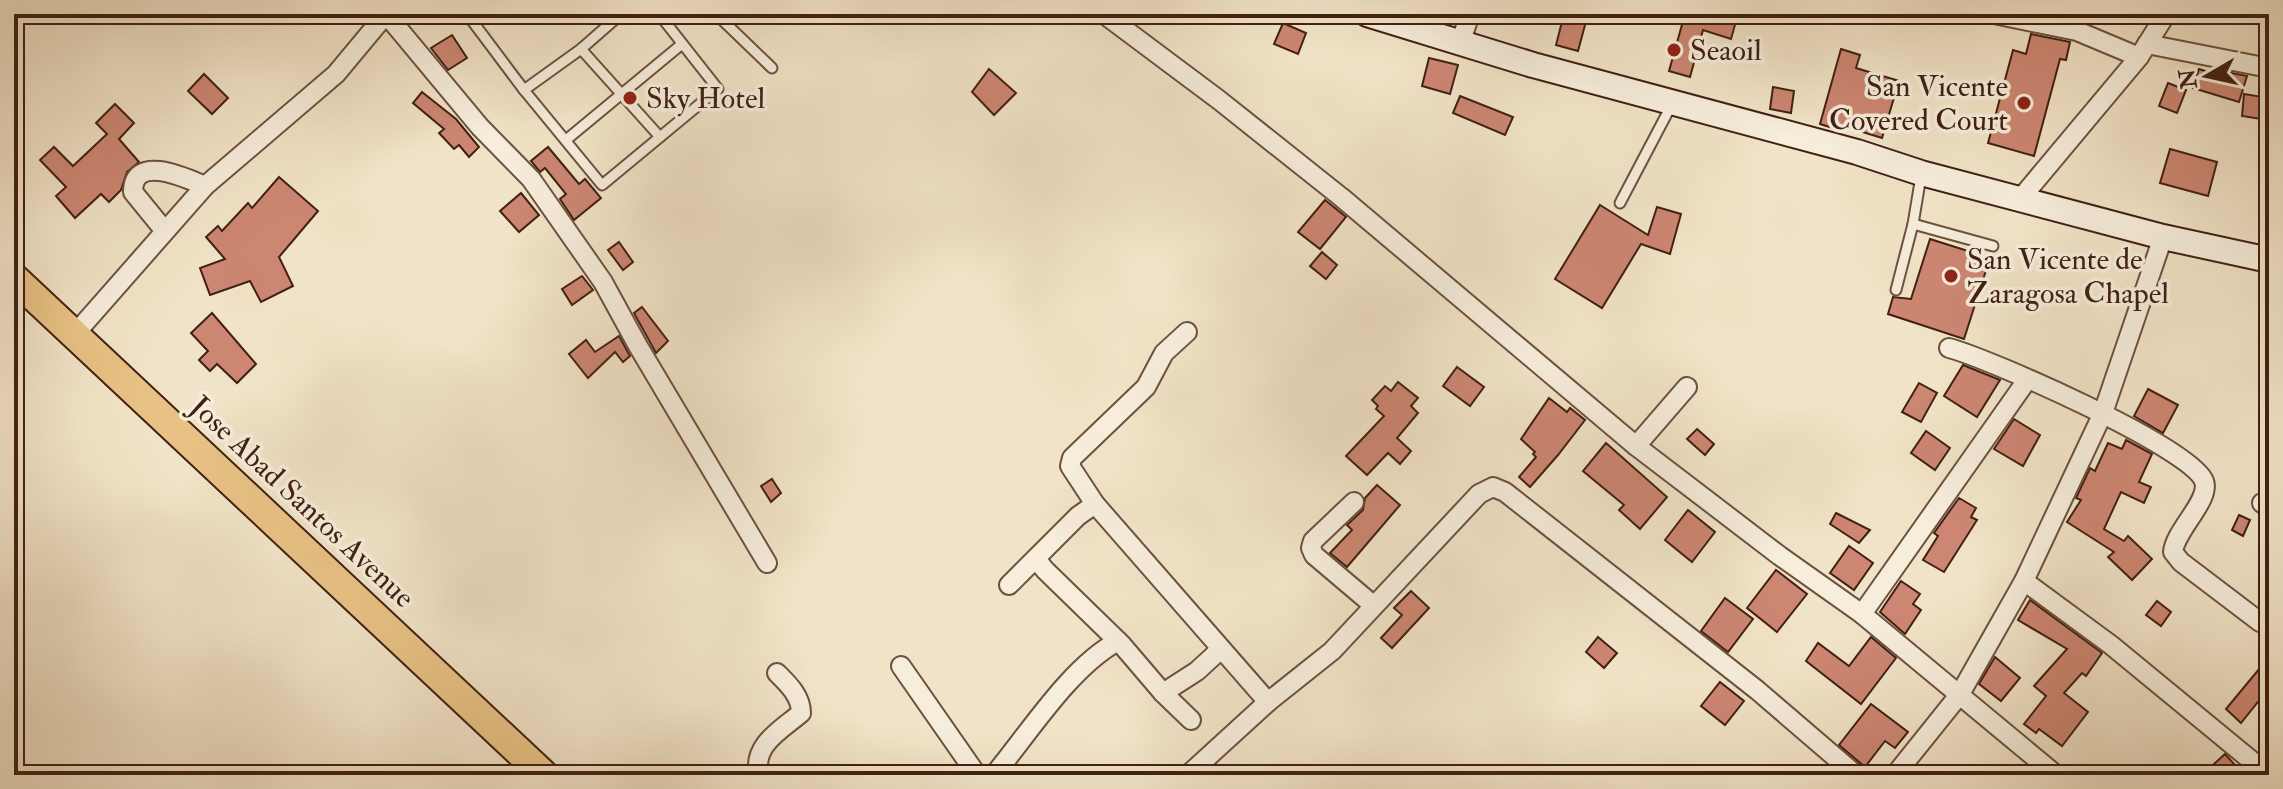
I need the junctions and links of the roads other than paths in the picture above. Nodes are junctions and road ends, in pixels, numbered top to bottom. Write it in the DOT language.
graph roads {
  1 [pos="386,14"];
  2 [pos="467,14"];
  3 [pos="621,14"];
  4 [pos="659,14"];
  5 [pos="716,14"];
  6 [pos="1104,14"];
  7 [pos="1367,14"];
  8 [pos="1470,14"];
  9 [pos="1994,14"];
  10 [pos="2160,16"];
  11 [pos="1424,23"];
  12 [pos="682,44"];
  13 [pos="1460,44"];
  14 [pos="581,49"];
  15 [pos="2143,50"];
  16 [pos="772,68"];
  17 [pos="2269,68"];
  18 [pos="524,90"];
  19 [pos="621,95"];
  20 [pos="1673,103"];
  21 [pos="660,137"];
  22 [pos="566,140"];
  23 [pos="1921,173"];
  24 [pos="205,186"];
  25 [pos="2021,198"];
  26 [pos="1620,203"];
  27 [pos="1913,224"];
  28 [pos="164,230"];
  29 [pos="2163,237"];
  30 [pos="1993,246"];
  31 [pos="2269,260"];
  32 [pos="14,278"];
  33 [pos="1896,290"];
  34 [pos="1187,332"];
  35 [pos="74,335"];
  36 [pos="1949,348"];
  37 [pos="2027,380"];
  38 [pos="1687,387"];
  39 [pos="2103,413"];
  40 [pos="1636,446"];
  41 [pos="1354,502"];
  42 [pos="1095,504"];
  43 [pos="1036,559"];
  44 [pos="767,563"];
  45 [pos="2024,581"];
  46 [pos="1009,585"];
  47 [pos="1373,605"];
  48 [pos="1862,614"];
  49 [pos="2260,622"];
  50 [pos="1118,641"];
  51 [pos="1221,649"];
  52 [pos="901,666"];
  53 [pos="777,673"];
  54 [pos="1163,693"];
  55 [pos="1960,694"];
  56 [pos="1268,702"];
  57 [pos="1191,720"];
  58 [pos="998,773"];
  59 [pos="544,775"];
  60 [pos="759,775"];
  61 [pos="977,775"];
  62 [pos="1188,775"];
  63 [pos="1856,775"];
  64 [pos="1895,775"];
  65 [pos="2056,775"];
  66 [pos="2269,775"];
  1 -- 24 [label="street"];
  1 -- 44 [label="street"];
  2 -- 18 [label="lane"];
  3 -- 14 [label="lane"];
  4 -- 12 [label="lane"];
  5 -- 16 [label="lane"];
  6 -- 40 [label="street"];
  7 -- 11 [label="main road"];
  8 -- 13 [label="street"];
  9 -- 15 [label="street"];
  10 -- 15 [label="street"];
  11 -- 13 [label="main road"];
  12 -- 19 [label="lane"];
  12 -- 21 [label="lane"];
  13 -- 20 [label="main road"];
  14 -- 18 [label="lane"];
  14 -- 19 [label="lane"];
  15 -- 17 [label="street"];
  15 -- 25 [label="street"];
  18 -- 22 [label="lane"];
  19 -- 21 [label="lane"];
  19 -- 22 [label="lane"];
  20 -- 23 [label="main road"];
  20 -- 26 [label="lane"];
  21 -- 22 [label="lane"];
  23 -- 25 [label="main road"];
  23 -- 27 [label="lane"];
  24 -- 28 [label="street"];
  24 -- 28 [label="street"];
  25 -- 29 [label="main road"];
  27 -- 30 [label="lane"];
  27 -- 33 [label="lane"];
  28 -- 35 [label="street"];
  29 -- 31 [label="main road"];
  29 -- 39 [label="street"];
  32 -- 35 [label="highway, Jose Abad Santos Avenue"];
  34 -- 42 [label="street"];
  35 -- 59 [label="highway, Jose Abad Santos Avenue"];
  36 -- 37 [label="street"];
  37 -- 39 [label="street"];
  37 -- 48 [label="street"];
  38 -- 40 [label="street"];
  39 -- 45 [label="street"];
  39 -- 49 [label="street"];
  40 -- 48 [label="street"];
  41 -- 47 [label="street"];
  42 -- 43 [label="street"];
  42 -- 51 [label="street"];
  43 -- 46 [label="street"];
  43 -- 50 [label="street"];
  45 -- 55 [label="street"];
  45 -- 66 [label="street"];
  47 -- 56 [label="street"];
  47 -- 63 [label="street"];
  48 -- 55 [label="street"];
  50 -- 54 [label="street"];
  50 -- 58 [label="street"];
  51 -- 54 [label="street"];
  51 -- 56 [label="street"];
  52 -- 61 [label="street"];
  53 -- 60 [label="street"];
  54 -- 57 [label="street"];
  55 -- 64 [label="street"];
  55 -- 65 [label="street"];
  56 -- 62 [label="street"];
}
